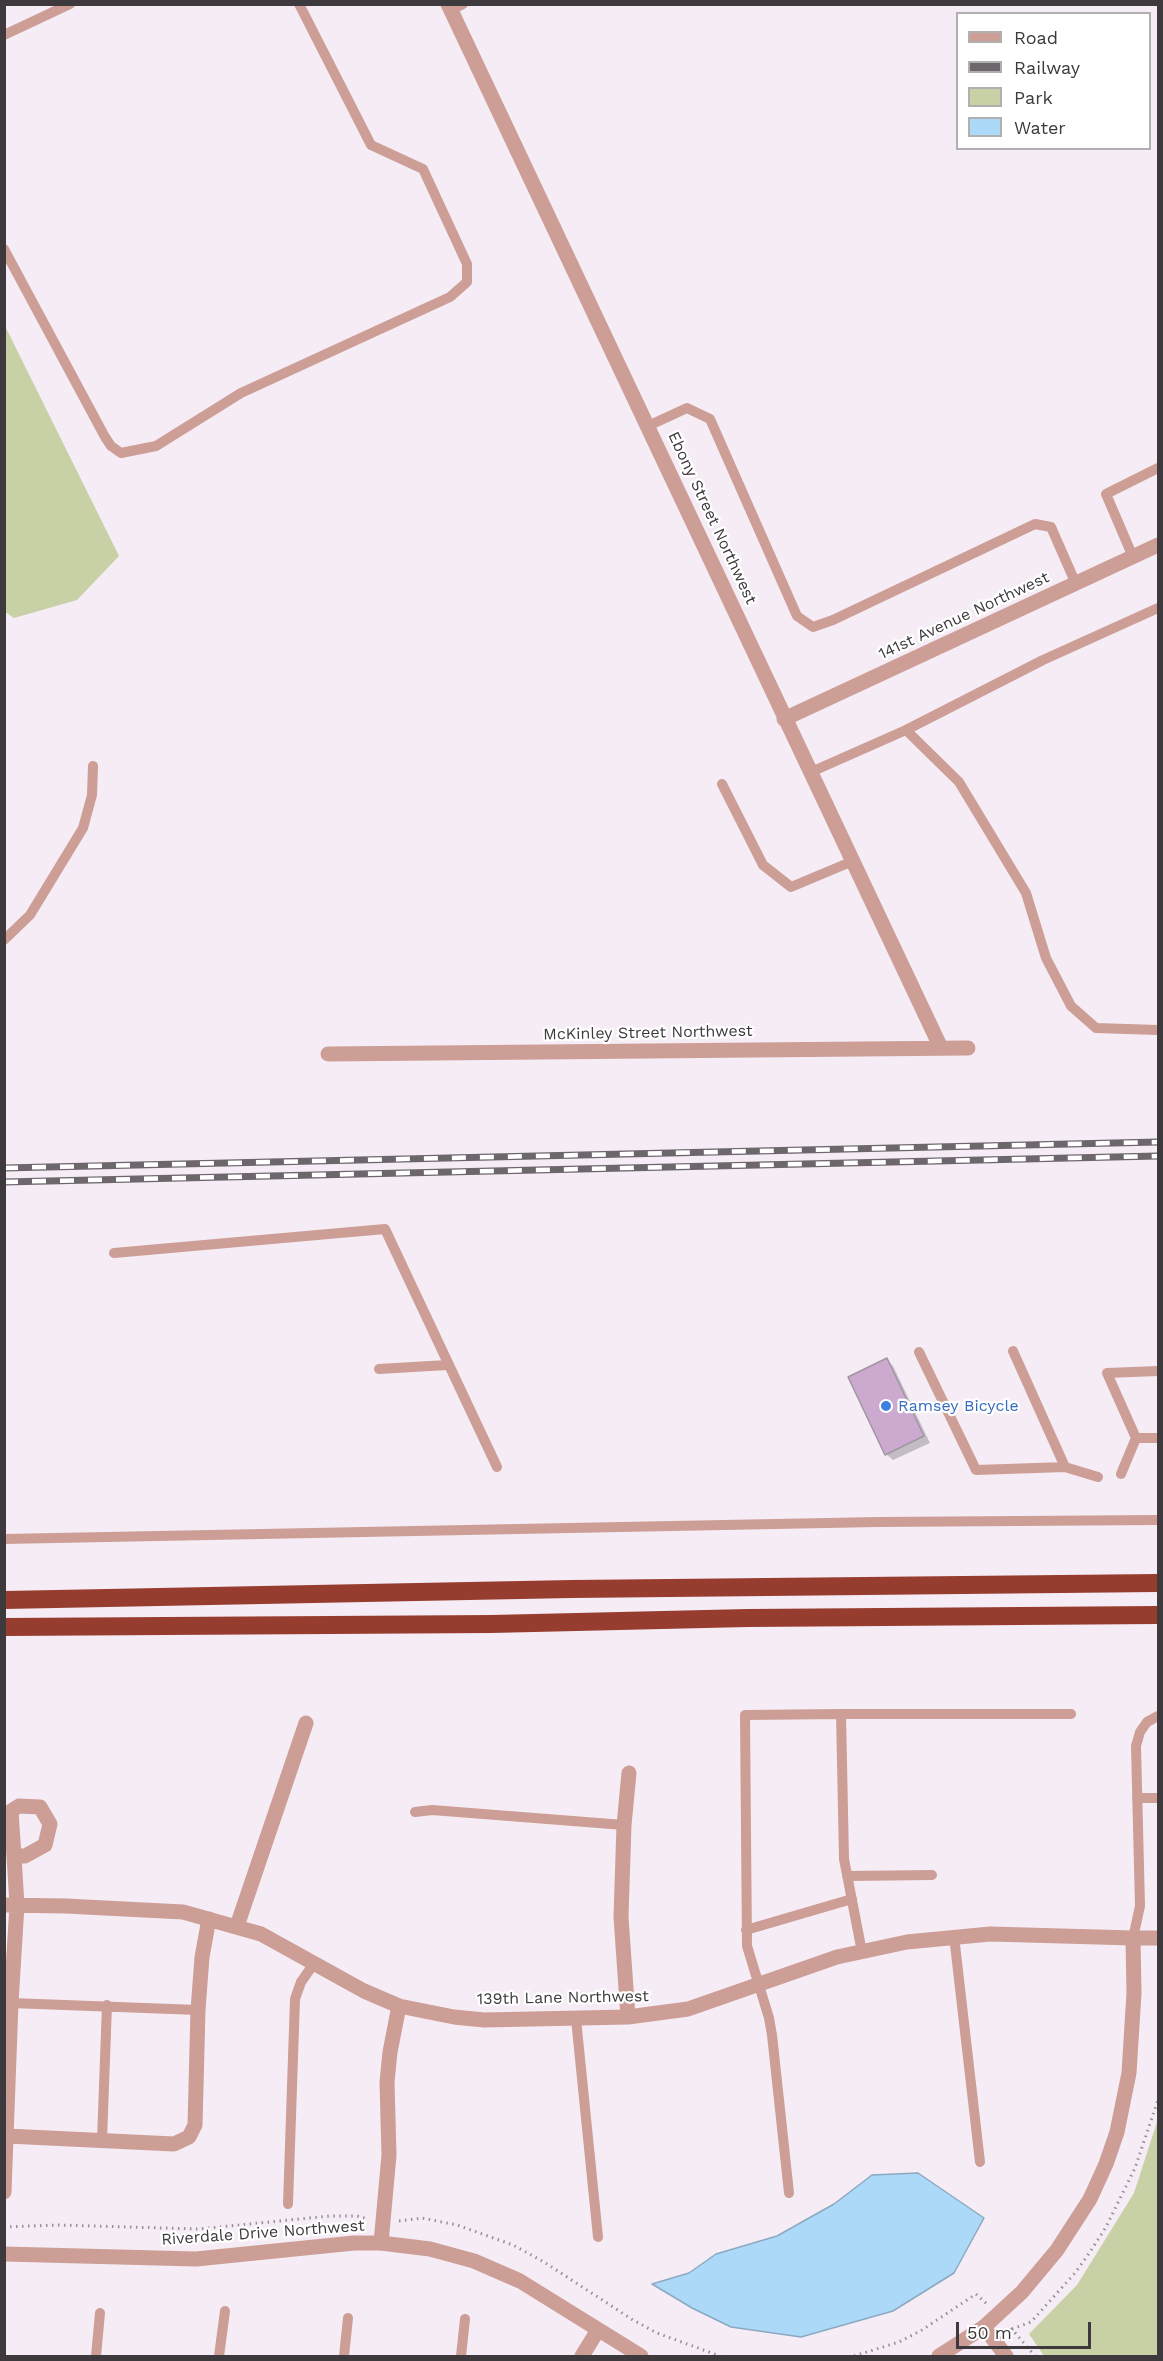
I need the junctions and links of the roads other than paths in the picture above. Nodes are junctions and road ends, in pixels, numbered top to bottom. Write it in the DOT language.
graph roads {
  1 [pos="70,4"];
  2 [pos="299,4"];
  3 [pos="454,6"];
  4 [pos="4,35"];
  5 [pos="4,249"];
  6 [pos="648,426"];
  7 [pos="1158,468"];
  8 [pos="1158,545"];
  9 [pos="1133,557"];
  10 [pos="1076,584"];
  11 [pos="1158,608"];
  12 [pos="784,719"];
  13 [pos="906,730"];
  14 [pos="93,766"];
  15 [pos="811,771"];
  16 [pos="722,784"];
  17 [pos="853,861"];
  18 [pos="4,940"];
  19 [pos="1158,1030"];
  20 [pos="941,1048"];
  21 [pos="968,1048"];
  22 [pos="328,1054"];
  23 [pos="114,1252"];
  24 [pos="1013,1351"];
  25 [pos="919,1352"];
  26 [pos="447,1365"];
  27 [pos="379,1369"];
  28 [pos="1158,1371"];
  29 [pos="1136,1438"];
  30 [pos="1158,1438"];
  31 [pos="497,1467"];
  32 [pos="1065,1467"];
  33 [pos="1121,1474"];
  34 [pos="1098,1477"];
  35 [pos="1158,1520"];
  36 [pos="4,1539"];
  37 [pos="1158,1583"];
  38 [pos="4,1600"];
  39 [pos="1158,1615"];
  40 [pos="4,1627"];
  41 [pos="841,1714"];
  42 [pos="1071,1714"];
  43 [pos="1158,1716"];
  44 [pos="306,1724"];
  45 [pos="629,1773"];
  46 [pos="1137,1798"];
  47 [pos="1158,1798"];
  48 [pos="414,1812"];
  49 [pos="624,1825"];
  50 [pos="14,1856"];
  51 [pos="933,1875"];
  52 [pos="847,1876"];
  53 [pos="852,1899"];
  54 [pos="11,1905"];
  55 [pos="208,1919"];
  56 [pos="237,1926"];
  57 [pos="746,1930"];
  58 [pos="954,1936"];
  59 [pos="1133,1938"];
  60 [pos="1158,1938"];
  61 [pos="862,1952"];
  62 [pos="313,1965"];
  63 [pos="759,1985"];
  64 [pos="11,2002"];
  65 [pos="107,2005"];
  66 [pos="399,2006"];
  67 [pos="198,2010"];
  68 [pos="628,2017"];
  69 [pos="576,2019"];
  70 [pos="7,2136"];
  71 [pos="102,2140"];
  72 [pos="980,2162"];
  73 [pos="4,2192"];
  74 [pos="789,2193"];
  75 [pos="288,2204"];
  76 [pos="598,2237"];
  77 [pos="381,2243"];
  78 [pos="4,2254"];
  79 [pos="225,2311"];
  80 [pos="100,2313"];
  81 [pos="348,2318"];
  82 [pos="465,2319"];
  83 [pos="984,2326"];
  84 [pos="598,2330"];
  85 [pos="96,2356"];
  86 [pos="219,2356"];
  87 [pos="344,2356"];
  88 [pos="460,2356"];
  89 [pos="582,2356"];
  90 [pos="641,2356"];
  91 [pos="939,2356"];
  92 [pos="1006,2356"];
  1 -- 4 [label="lane"];
  2 -- 5 [label="lane"];
  3 -- 6 [label="street, Ebony Street Northwest"];
  6 -- 10 [label="lane"];
  6 -- 12 [label="street, Ebony Street Northwest"];
  7 -- 9 [label="lane"];
  8 -- 9 [label="street, 141st Avenue Northwest"];
  9 -- 10 [label="street, 141st Avenue Northwest"];
  10 -- 12 [label="street, 141st Avenue Northwest"];
  11 -- 13 [label="lane"];
  12 -- 15 [label="street, Ebony Street Northwest"];
  13 -- 15 [label="lane"];
  13 -- 19 [label="lane"];
  14 -- 18 [label="lane"];
  15 -- 17 [label="street, Ebony Street Northwest"];
  16 -- 17 [label="lane"];
  17 -- 20 [label="street, Ebony Street Northwest"];
  20 -- 21 [label="street, McKinley Street Northwest"];
  20 -- 22 [label="street, McKinley Street Northwest"];
  23 -- 26 [label="lane"];
  24 -- 32 [label="lane"];
  25 -- 32 [label="lane"];
  26 -- 27 [label="lane"];
  26 -- 31 [label="lane"];
  28 -- 29 [label="lane"];
  29 -- 30 [label="lane"];
  29 -- 33 [label="lane"];
  32 -- 34 [label="lane"];
  35 -- 36 [label="lane"];
  37 -- 38 [label="highway"];
  39 -- 40 [label="highway"];
  41 -- 42 [label="lane"];
  41 -- 52 [label="lane"];
  41 -- 57 [label="lane"];
  43 -- 46 [label="lane"];
  44 -- 56 [label="street"];
  45 -- 49 [label="street"];
  46 -- 47 [label="lane"];
  46 -- 59 [label="lane"];
  48 -- 49 [label="lane"];
  49 -- 68 [label="street"];
  50 -- 54 [label="street"];
  51 -- 52 [label="lane"];
  52 -- 53 [label="lane"];
  53 -- 57 [label="lane"];
  53 -- 61 [label="lane"];
  54 -- 55 [label="street, 139th Lane Northwest"];
  54 -- 64 [label="street"];
  55 -- 56 [label="street, 139th Lane Northwest"];
  55 -- 67 [label="street"];
  56 -- 62 [label="street, 139th Lane Northwest"];
  57 -- 63 [label="lane"];
  58 -- 59 [label="street, 139th Lane Northwest"];
  58 -- 61 [label="street, 139th Lane Northwest"];
  58 -- 72 [label="lane"];
  59 -- 60 [label="street"];
  59 -- 83 [label="street"];
  61 -- 63 [label="street, 139th Lane Northwest"];
  62 -- 66 [label="street, 139th Lane Northwest"];
  62 -- 75 [label="lane"];
  63 -- 68 [label="street, 139th Lane Northwest"];
  63 -- 74 [label="lane"];
  64 -- 65 [label="lane"];
  64 -- 70 [label="street"];
  65 -- 67 [label="lane"];
  65 -- 71 [label="lane"];
  66 -- 69 [label="street, 139th Lane Northwest"];
  66 -- 77 [label="street"];
  67 -- 71 [label="street"];
  68 -- 69 [label="street, 139th Lane Northwest"];
  69 -- 76 [label="lane"];
  70 -- 71 [label="street"];
  70 -- 73 [label="street"];
  77 -- 78 [label="street, Riverdale Drive Northwest"];
  77 -- 84 [label="street, Riverdale Drive Northwest"];
  79 -- 86 [label="lane"];
  80 -- 85 [label="lane"];
  81 -- 87 [label="lane"];
  82 -- 88 [label="lane"];
  83 -- 91 [label="street"];
  83 -- 92 [label="street"];
  84 -- 89 [label="street"];
  84 -- 90 [label="street, Riverdale Drive Northwest"];
}
